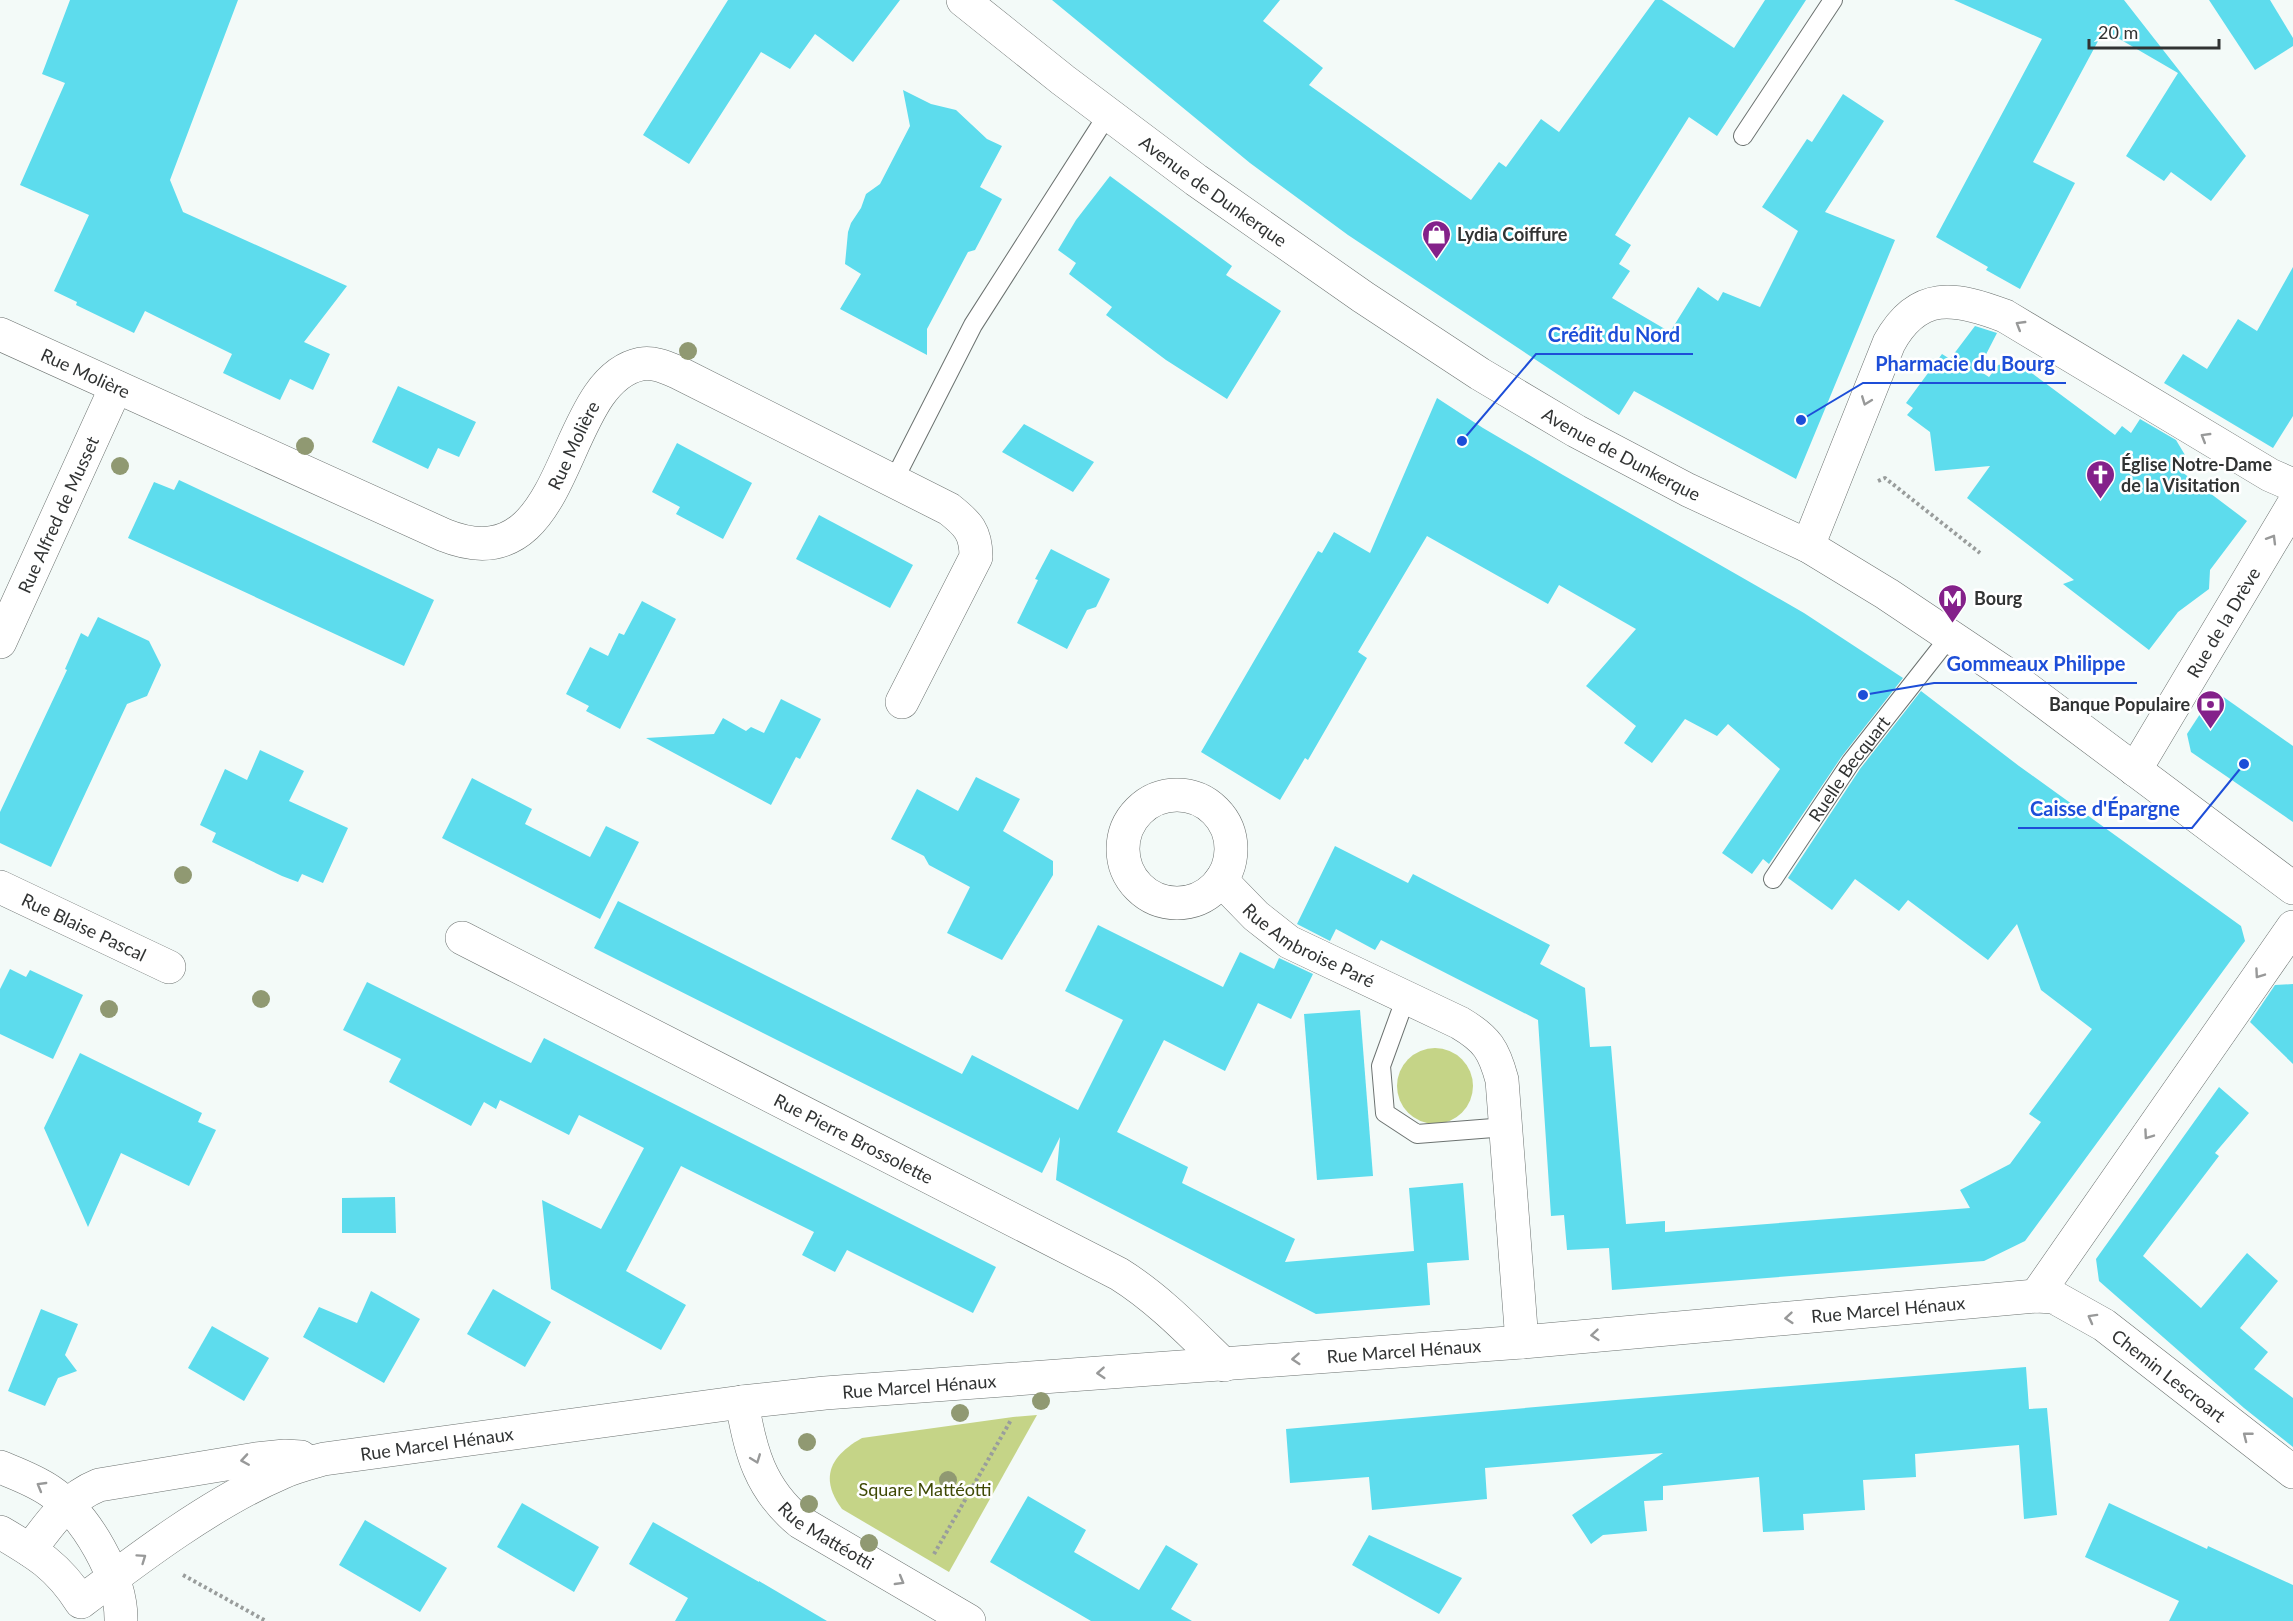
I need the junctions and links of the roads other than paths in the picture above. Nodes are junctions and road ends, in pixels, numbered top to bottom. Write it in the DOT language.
graph roads {
  1 [pos="963,0"];
  2 [pos="1833,0"];
  3 [pos="1108,114"];
  4 [pos="1743,136"];
  5 [pos="0,334"];
  6 [pos="116,387"];
  7 [pos="894,480"];
  8 [pos="2293,485"];
  9 [pos="2293,505"];
  10 [pos="1808,546"];
  11 [pos="1952,635"];
  12 [pos="0,642"];
  13 [pos="902,702"];
  14 [pos="2135,770"];
  15 [pos="1773,879"];
  16 [pos="1221,880"];
  17 [pos="0,888"];
  18 [pos="2293,888"];
  19 [pos="2293,927"];
  20 [pos="462,938"];
  21 [pos="169,967"];
  22 [pos="1406,997"];
  23 [pos="1506,1127"];
  24 [pos="2036,1296"];
  25 [pos="1522,1342"];
  26 [pos="1224,1365"];
  27 [pos="742,1402"];
  28 [pos="324,1459"];
  29 [pos="0,1467"];
  30 [pos="2293,1472"];
  31 [pos="67,1504"];
  32 [pos="0,1532"];
  33 [pos="30,1550"];
  34 [pos="113,1578"];
  35 [pos="86,1612"];
  36 [pos="121,1621"];
  37 [pos="969,1621"];
  1 -- 3 [label="street, Avenue de Dunkerque"];
  2 -- 4 [label="lane"];
  3 -- 7 [label="lane"];
  3 -- 10 [label="street, Avenue de Dunkerque"];
  5 -- 6 [label="street, Rue Molière"];
  6 -- 7 [label="street, Rue Molière"];
  6 -- 12 [label="street, Rue Alfred de Musset"];
  7 -- 13 [label="street, Rue Molière"];
  8 -- 10 [label="street, one-way"];
  14 -- 9 [label="street, Rue de la Drève, one-way"];
  10 -- 11 [label="street, Avenue de Dunkerque"];
  11 -- 14 [label="street, Avenue de Dunkerque"];
  11 -- 15 [label="lane, Ruelle Becquart"];
  14 -- 18 [label="street, Avenue de Dunkerque"];
  16 -- 22 [label="street, Rue Ambroise Paré"];
  17 -- 21 [label="street, Rue Blaise Pascal"];
  19 -- 24 [label="street, one-way"];
  20 -- 26 [label="street, Rue Pierre Brossolette"];
  22 -- 23 [label="street, Rue Ambroise Paré"];
  22 -- 23 [label="lane"];
  23 -- 25 [label="street, Rue Ambroise Paré"];
  24 -- 25 [label="street, Rue Marcel Hénaux, one-way"];
  30 -- 24 [label="street, Chemin Lescroart, one-way"];
  25 -- 26 [label="street, Rue Marcel Hénaux, one-way"];
  26 -- 27 [label="street, Rue Marcel Hénaux, one-way"];
  27 -- 28 [label="street, Rue Marcel Hénaux"];
  27 -- 37 [label="street, Rue Mattéotti, one-way"];
  28 -- 31 [label="street, Rue Marcel Hénaux, one-way"];
  34 -- 28 [label="street, Rue Marcel Hénaux, one-way"];
  31 -- 29 [label="street, one-way"];
  31 -- 33 [label="street, Rue Marcel Hénaux"];
  31 -- 34 [label="street"];
  32 -- 33 [label="street, Rue Marcel Hénaux"];
  33 -- 35 [label="street, Rue Marcel Hénaux"];
  34 -- 35 [label="street, Rue Marcel Hénaux"];
  34 -- 36 [label="street"];
}
